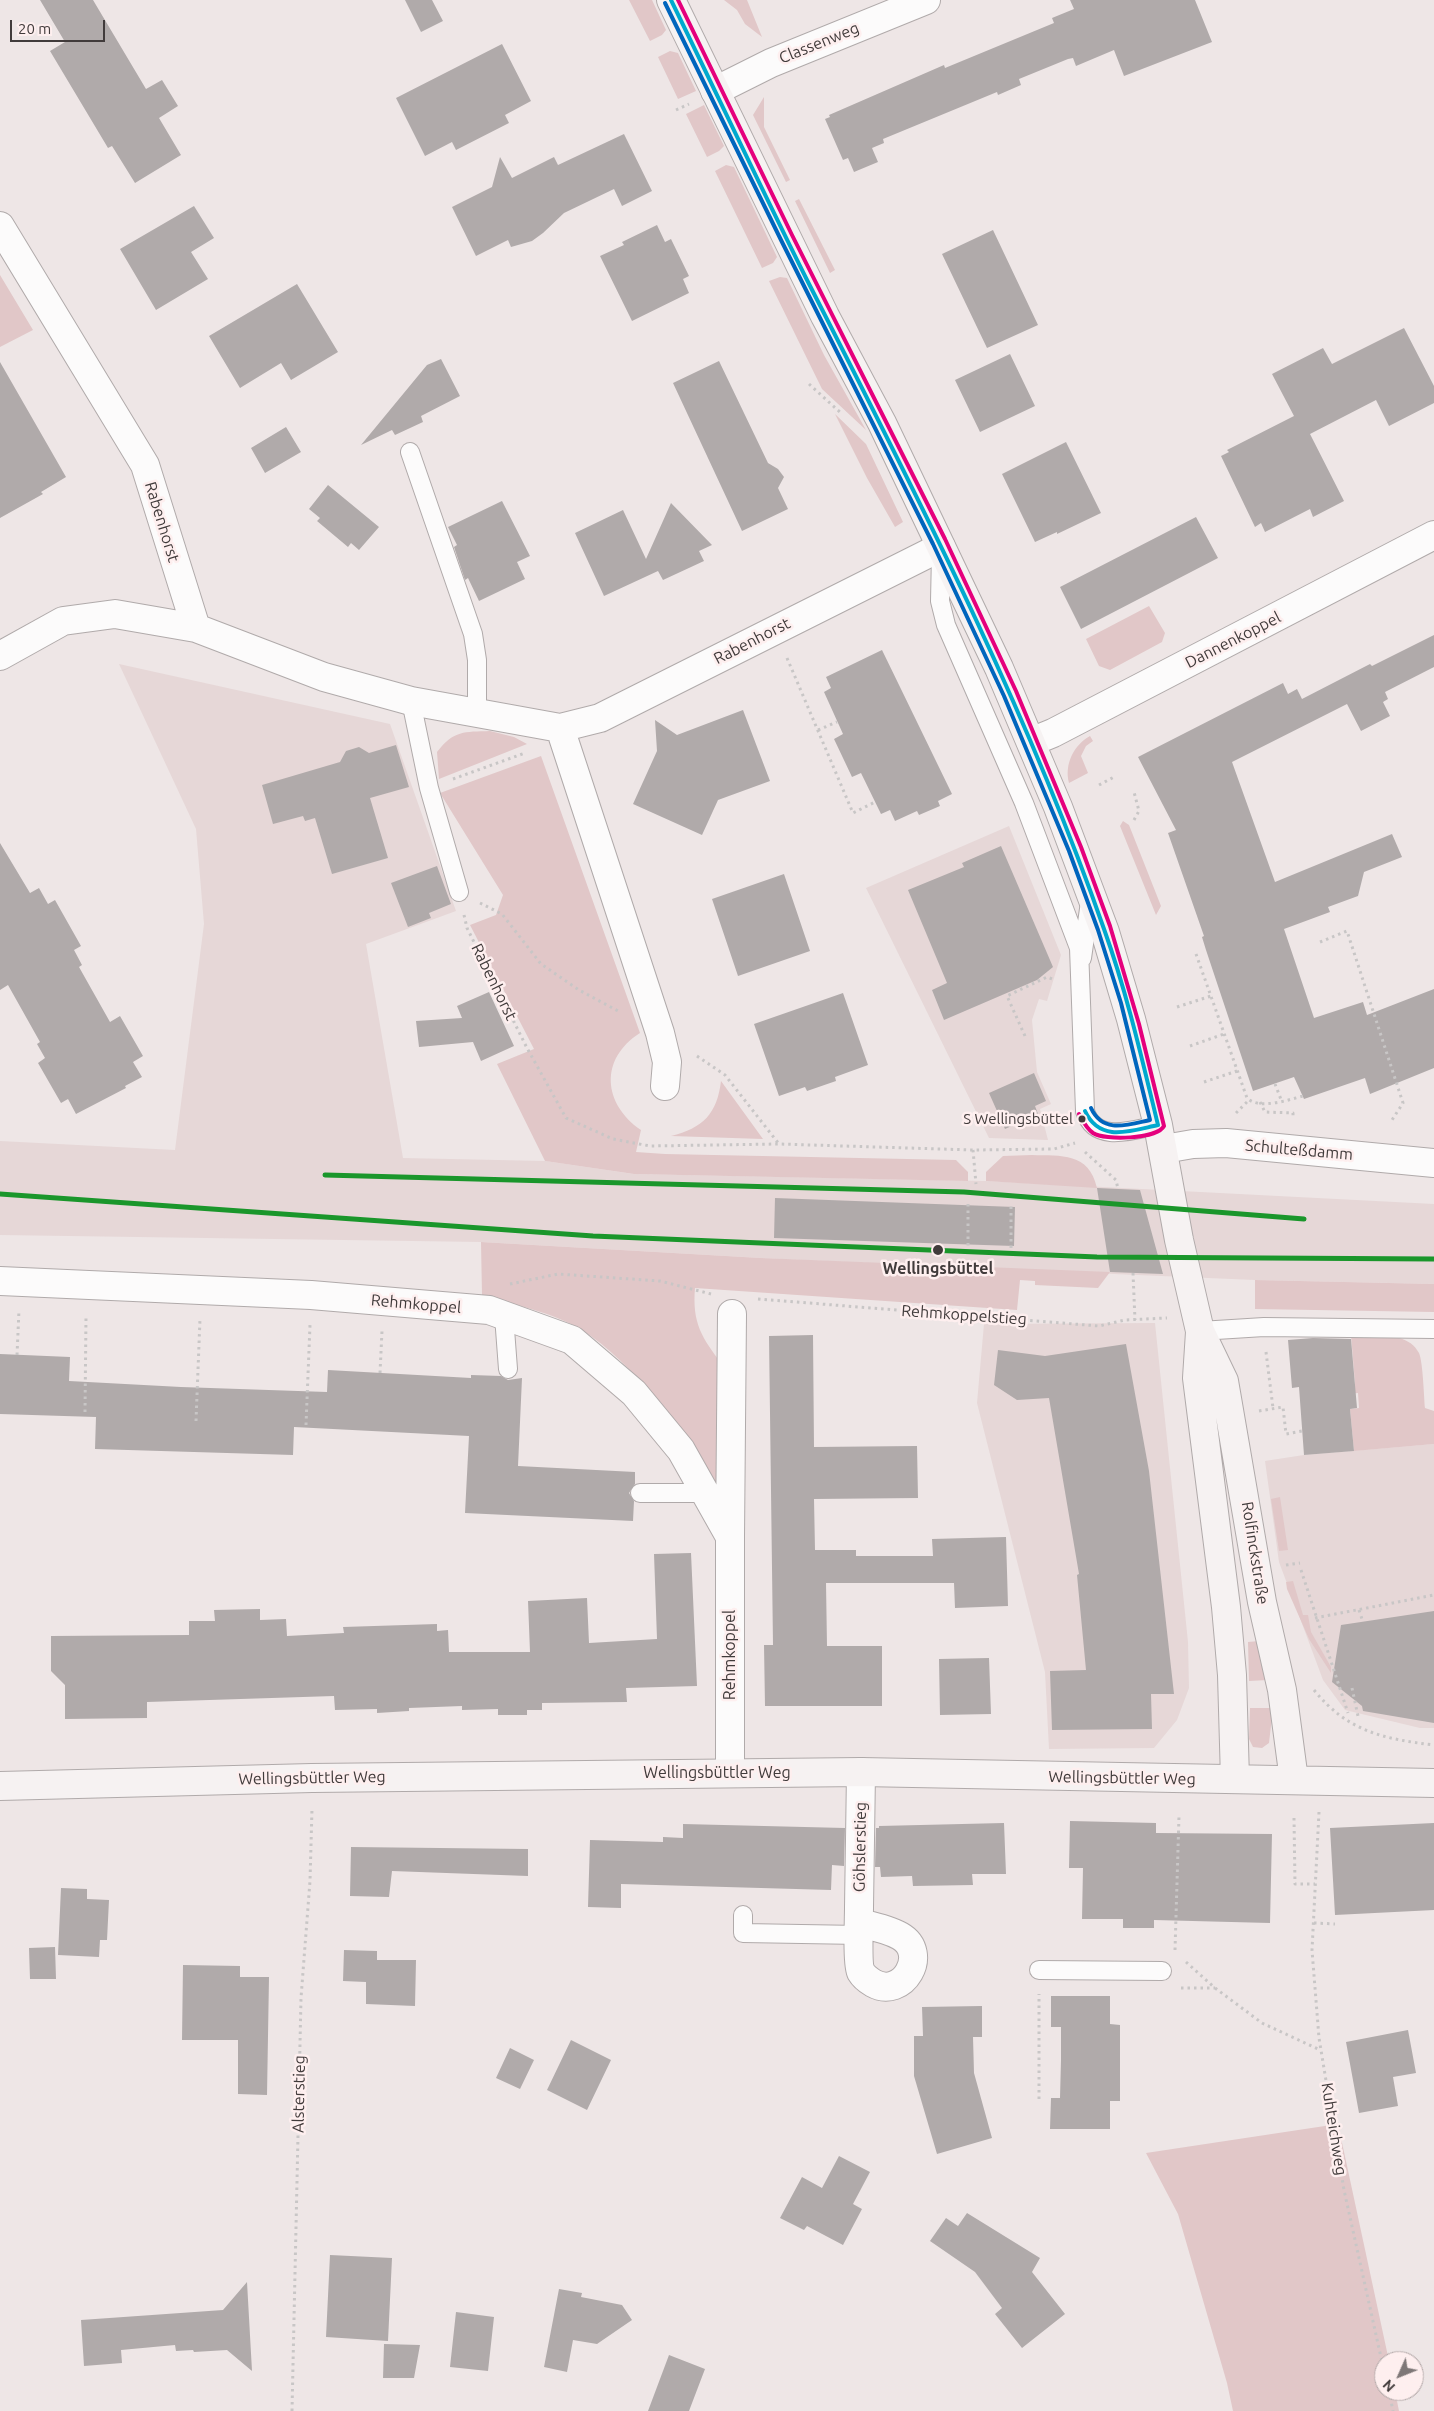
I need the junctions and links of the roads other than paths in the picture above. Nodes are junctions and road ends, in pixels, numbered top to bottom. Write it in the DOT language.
graph roads {
  1 [pos="671,0"];
  2 [pos="926,0"];
  3 [pos="714,91"];
  4 [pos="0,226"];
  5 [pos="410,452"];
  6 [pos="1434,535"];
  7 [pos="942,547"];
  8 [pos="196,628"];
  9 [pos="0,656"];
  10 [pos="412,701"];
  11 [pos="477,713"];
  12 [pos="562,733"];
  13 [pos="1031,742"];
  14 [pos="459,892"];
  15 [pos="1090,892"];
  16 [pos="1081,967"];
  17 [pos="665,1086"];
  18 [pos="1161,1137"];
  19 [pos="1434,1163"];
  20 [pos="10,1282"];
  21 [pos="734,1303"];
  22 [pos="504,1316"];
  23 [pos="1198,1323"];
  24 [pos="1434,1328"];
  25 [pos="508,1368"];
  26 [pos="640,1493"];
  27 [pos="705,1493"];
  28 [pos="730,1537"];
  29 [pos="861,1772"];
  30 [pos="730,1773"];
  31 [pos="1235,1780"];
  32 [pos="1294,1780"];
  33 [pos="1434,1783"];
  34 [pos="0,1786"];
  35 [pos="743,1915"];
  36 [pos="860,1929"];
  37 [pos="1039,1970"];
  38 [pos="1162,1971"];
  1 -- 3 [label="main road, Rolfinckstraße"];
  2 -- 3 [label="street, Classenweg"];
  3 -- 7 [label="main road, Rolfinckstraße"];
  4 -- 8 [label="street, Rabenhorst"];
  5 -- 11 [label="lane"];
  6 -- 13 [label="street, Dannenkoppel"];
  7 -- 12 [label="street, Rabenhorst"];
  7 -- 13 [label="main road, Rolfinckstraße"];
  7 -- 16 [label="lane"];
  8 -- 9 [label="street"];
  8 -- 10 [label="street, Rabenhorst"];
  10 -- 11 [label="street, Rabenhorst"];
  10 -- 14 [label="lane"];
  11 -- 12 [label="street, Rabenhorst"];
  12 -- 17 [label="street"];
  13 -- 15 [label="main road, Rolfinckstraße"];
  15 -- 16 [label="lane"];
  15 -- 18 [label="main road, Rolfinckstraße"];
  16 -- 18 [label="lane"];
  18 -- 19 [label="street, Schulteßdamm"];
  18 -- 23 [label="main road, Rolfinckstraße"];
  20 -- 22 [label="street, Rehmkoppel"];
  21 -- 28 [label="street, Rehmkoppel"];
  22 -- 25 [label="lane"];
  22 -- 27 [label="street, Rehmkoppel"];
  23 -- 24 [label="lane"];
  23 -- 31 [label="main road, Rolfinckstraße"];
  23 -- 32 [label="main road, Rolfinckstraße"];
  26 -- 27 [label="lane"];
  27 -- 28 [label="street, Rehmkoppel"];
  28 -- 30 [label="street, Rehmkoppel"];
  29 -- 30 [label="main road, Wellingsbüttler Weg"];
  29 -- 31 [label="main road, Wellingsbüttler Weg"];
  29 -- 36 [label="street, Göhslerstieg"];
  30 -- 34 [label="main road, Wellingsbüttler Weg"];
  31 -- 32 [label="main road, Wellingsbüttler Weg"];
  32 -- 33 [label="main road, Wellingsbüttler Weg"];
  35 -- 36 [label="lane"];
  37 -- 38 [label="lane"];
}
